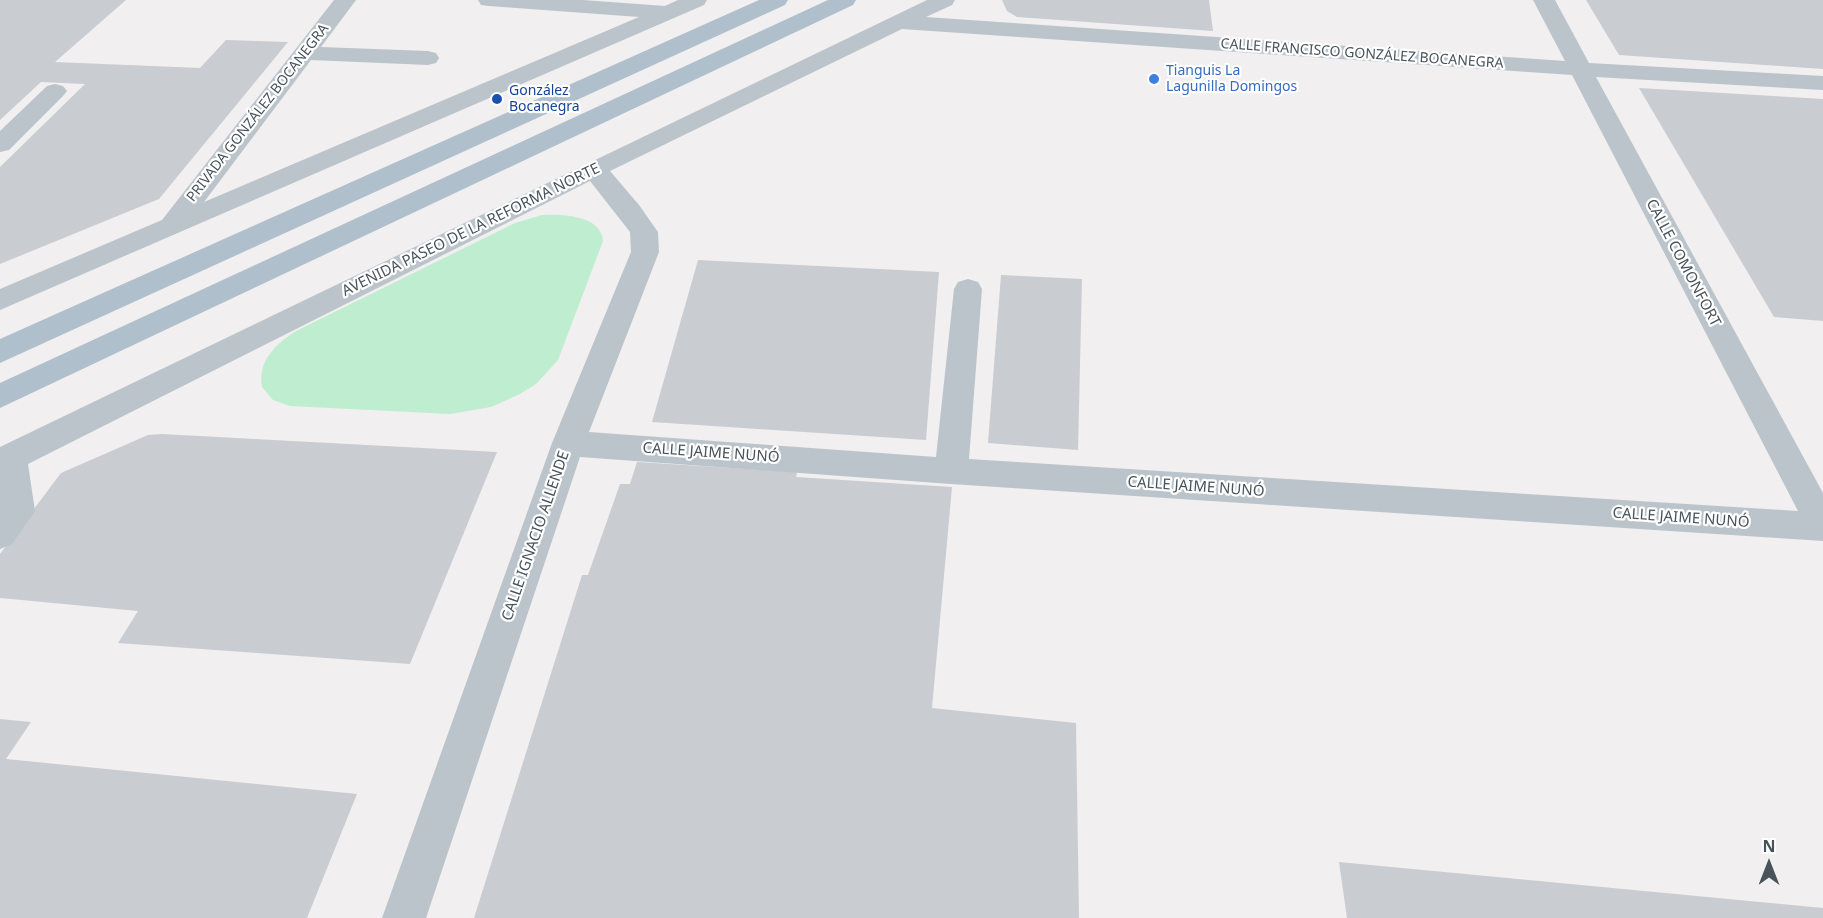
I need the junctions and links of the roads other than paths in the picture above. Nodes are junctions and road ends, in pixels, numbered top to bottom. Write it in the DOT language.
graph roads {
  1 [pos="345,0"];
  2 [pos="489,0"];
  3 [pos="696,0"];
  4 [pos="777,0"];
  5 [pos="845,0"];
  6 [pos="944,0"];
  7 [pos="1544,0"];
  8 [pos="669,12"];
  9 [pos="900,22"];
  10 [pos="303,53"];
  11 [pos="428,58"];
  12 [pos="1580,69"];
  13 [pos="1823,83"];
  14 [pos="55,91"];
  15 [pos="0,145"];
  16 [pos="594,169"];
  17 [pos="171,227"];
  18 [pos="968,289"];
  19 [pos="0,300"];
  20 [pos="0,352"];
  21 [pos="0,396"];
  22 [pos="568,443"];
  23 [pos="5,460"];
  24 [pos="951,471"];
  25 [pos="1823,527"];
  26 [pos="0,534"];
  27 [pos="404,918"];
  1 -- 10 [label="street, PRIVADA GONZÁLEZ BOCANEGRA"];
  2 -- 8 [label="street"];
  3 -- 8 [label="street"];
  4 -- 20 [label="main road"];
  5 -- 21 [label="main road"];
  6 -- 9 [label="street, AVENIDA PASEO DE LA REFORMA NORTE"];
  7 -- 12 [label="street, CALLE COMONFORT"];
  8 -- 17 [label="street"];
  9 -- 12 [label="street, CALLE FRANCISCO GONZÁLEZ BOCANEGRA"];
  9 -- 16 [label="street, AVENIDA PASEO DE LA REFORMA NORTE"];
  10 -- 11 [label="street"];
  10 -- 17 [label="street, PRIVADA GONZÁLEZ BOCANEGRA"];
  12 -- 13 [label="street, CALLE FRANCISCO GONZÁLEZ BOCANEGRA"];
  12 -- 25 [label="street, CALLE COMONFORT"];
  14 -- 15 [label="street"];
  16 -- 22 [label="street, CALLE IGNACIO ALLENDE"];
  16 -- 23 [label="street, AVENIDA PASEO DE LA REFORMA NORTE"];
  17 -- 19 [label="street"];
  18 -- 24 [label="street"];
  22 -- 24 [label="street, CALLE JAIME NUNÓ"];
  22 -- 27 [label="street, CALLE IGNACIO ALLENDE"];
  23 -- 26 [label="street"];
  24 -- 25 [label="street, CALLE JAIME NUNÓ"];
}
